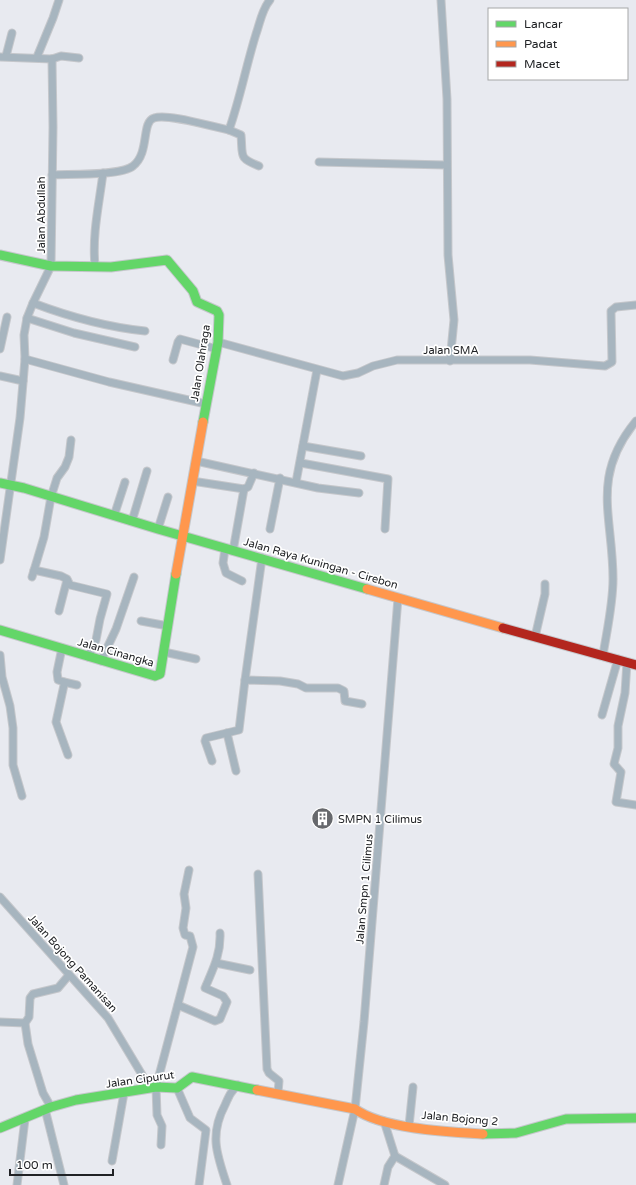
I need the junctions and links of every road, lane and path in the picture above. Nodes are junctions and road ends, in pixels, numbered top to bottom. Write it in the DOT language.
graph roads {
  1 [pos="59,0"];
  2 [pos="270,0"];
  3 [pos="441,0"];
  4 [pos="12,33"];
  5 [pos="3,57"];
  6 [pos="37,58"];
  7 [pos="79,58"];
  8 [pos="52,59"];
  9 [pos="229,130"];
  10 [pos="319,162"];
  11 [pos="446,165"];
  12 [pos="259,166"];
  13 [pos="103,173"];
  14 [pos="52,175"];
  15 [pos="0,255"];
  16 [pos="51,266"];
  17 [pos="95,266"];
  18 [pos="33,303"];
  19 [pos="636,305"];
  20 [pos="7,317"];
  21 [pos="28,318"];
  22 [pos="145,331"];
  23 [pos="217,345"];
  24 [pos="135,347"];
  25 [pos="0,349"];
  26 [pos="25,359"];
  27 [pos="173,360"];
  28 [pos="450,361"];
  29 [pos="317,370"];
  30 [pos="0,376"];
  31 [pos="23,381"];
  32 [pos="206,404"];
  33 [pos="636,421"];
  34 [pos="71,440"];
  35 [pos="303,446"];
  36 [pos="361,456"];
  37 [pos="196,461"];
  38 [pos="300,463"];
  39 [pos="146,471"];
  40 [pos="254,473"];
  41 [pos="280,478"];
  42 [pos="192,481"];
  43 [pos="125,482"];
  44 [pos="296,482"];
  45 [pos="0,483"];
  46 [pos="11,484"];
  47 [pos="244,489"];
  48 [pos="359,493"];
  49 [pos="51,497"];
  50 [pos="168,497"];
  51 [pos="114,516"];
  52 [pos="132,521"];
  53 [pos="270,529"];
  54 [pos="158,530"];
  55 [pos="385,530"];
  56 [pos="183,536"];
  57 [pos="229,550"];
  58 [pos="262,558"];
  59 [pos="0,560"];
  60 [pos="134,577"];
  61 [pos="67,579"];
  62 [pos="242,581"];
  63 [pos="545,584"];
  64 [pos="398,598"];
  65 [pos="60,611"];
  66 [pos="141,621"];
  67 [pos="168,626"];
  68 [pos="0,630"];
  69 [pos="535,637"];
  70 [pos="62,648"];
  71 [pos="164,652"];
  72 [pos="0,654"];
  73 [pos="604,655"];
  74 [pos="88,657"];
  75 [pos="196,659"];
  76 [pos="618,659"];
  77 [pos="101,661"];
  78 [pos="632,664"];
  79 [pos="245,680"];
  80 [pos="64,682"];
  81 [pos="77,684"];
  82 [pos="362,704"];
  83 [pos="602,715"];
  84 [pos="227,733"];
  85 [pos="68,755"];
  86 [pos="212,761"];
  87 [pos="236,771"];
  88 [pos="22,796"];
  89 [pos="636,805"];
  90 [pos="189,870"];
  91 [pos="258,874"];
  92 [pos="0,897"];
  93 [pos="220,933"];
  94 [pos="216,964"];
  95 [pos="250,970"];
  96 [pos="69,975"];
  97 [pos="178,1005"];
  98 [pos="0,1022"];
  99 [pos="26,1023"];
  100 [pos="238,1085"];
  101 [pos="413,1086"];
  102 [pos="153,1087"];
  103 [pos="177,1088"];
  104 [pos="124,1093"];
  105 [pos="278,1093"];
  106 [pos="48,1108"];
  107 [pos="355,1109"];
  108 [pos="636,1118"];
  109 [pos="25,1119"];
  110 [pos="384,1121"];
  111 [pos="409,1126"];
  112 [pos="0,1128"];
  113 [pos="161,1145"];
  114 [pos="395,1156"];
  115 [pos="112,1161"];
  116 [pos="17,1185"];
  117 [pos="64,1185"];
  118 [pos="199,1185"];
  119 [pos="227,1185"];
  120 [pos="338,1185"];
  121 [pos="384,1185"];
  122 [pos="445,1185"];
  1 -- 6 [label="street"];
  2 -- 9 [label="street"];
  3 -- 11 [label="street"];
  4 -- 5 [label="street"];
  5 -- 6 [label="street"];
  6 -- 8 [label="street"];
  7 -- 8 [label="street"];
  8 -- 14 [label="street, Jalan Abdullah"];
  9 -- 12 [label="street"];
  9 -- 13 [label="street"];
  10 -- 11 [label="street"];
  11 -- 28 [label="street"];
  13 -- 14 [label="street"];
  13 -- 17 [label="street"];
  14 -- 16 [label="street, Jalan Abdullah"];
  15 -- 16 [label="main road, Jalan Olahraga"];
  16 -- 17 [label="main road, Jalan Olahraga"];
  16 -- 18 [label="street, Jalan Abdullah"];
  17 -- 23 [label="main road, Jalan Olahraga"];
  18 -- 21 [label="street, Jalan Abdullah"];
  18 -- 22 [label="street"];
  19 -- 28 [label="street, Jalan SMA"];
  20 -- 25 [label="street"];
  21 -- 24 [label="street"];
  21 -- 26 [label="street, Jalan Abdullah"];
  23 -- 27 [label="street, Jalan SMA"];
  23 -- 29 [label="street, Jalan SMA"];
  23 -- 32 [label="main road, Jalan Olahraga"];
  26 -- 31 [label="street, Jalan Abdullah"];
  26 -- 32 [label="street"];
  28 -- 29 [label="street, Jalan SMA"];
  29 -- 35 [label="street"];
  30 -- 31 [label="street"];
  31 -- 46 [label="street, Jalan Abdullah"];
  32 -- 37 [label="main road, Jalan Olahraga"];
  33 -- 73 [label="street"];
  34 -- 49 [label="street"];
  35 -- 36 [label="street"];
  35 -- 38 [label="street"];
  37 -- 40 [label="street"];
  37 -- 42 [label="main road, Jalan Olahraga"];
  38 -- 44 [label="street"];
  38 -- 55 [label="street"];
  39 -- 52 [label="street"];
  40 -- 41 [label="street"];
  40 -- 47 [label="street"];
  41 -- 44 [label="street"];
  41 -- 53 [label="street"];
  42 -- 47 [label="street"];
  42 -- 56 [label="main road, Jalan Olahraga"];
  43 -- 51 [label="street"];
  44 -- 48 [label="street"];
  45 -- 46 [label="main road, Jalan Raya Kuningan - Cirebon"];
  46 -- 49 [label="main road, Jalan Raya Kuningan - Cirebon"];
  46 -- 59 [label="street, Jalan Abdullah"];
  47 -- 57 [label="street"];
  49 -- 51 [label="main road, Jalan Raya Kuningan - Cirebon"];
  49 -- 61 [label="street"];
  50 -- 54 [label="street"];
  51 -- 52 [label="main road, Jalan Raya Kuningan - Cirebon"];
  52 -- 54 [label="main road, Jalan Raya Kuningan - Cirebon"];
  54 -- 56 [label="main road, Jalan Raya Kuningan - Cirebon"];
  56 -- 57 [label="main road, Jalan Raya Kuningan - Cirebon"];
  56 -- 67 [label="main road, Jalan Cinangka"];
  57 -- 58 [label="main road, Jalan Raya Kuningan - Cirebon"];
  57 -- 62 [label="street"];
  58 -- 64 [label="main road, Jalan Raya Kuningan - Cirebon"];
  58 -- 79 [label="street"];
  60 -- 77 [label="street"];
  61 -- 65 [label="street"];
  61 -- 74 [label="street"];
  63 -- 69 [label="street"];
  64 -- 69 [label="main road, Jalan Raya Kuningan - Cirebon"];
  64 -- 107 [label="street, Jalan Smpn 1 Cilimus"];
  66 -- 67 [label="street"];
  67 -- 71 [label="main road, Jalan Cinangka"];
  68 -- 70 [label="main road, Jalan Cinangka"];
  69 -- 73 [label="main road, Jalan Raya Kuningan - Cirebon"];
  70 -- 74 [label="main road, Jalan Cinangka"];
  70 -- 80 [label="street"];
  71 -- 75 [label="street"];
  71 -- 77 [label="main road, Jalan Cinangka"];
  72 -- 88 [label="street"];
  73 -- 76 [label="main road, Jalan Raya Kuningan - Cirebon"];
  74 -- 77 [label="main road, Jalan Cinangka"];
  76 -- 78 [label="main road, Jalan Raya Kuningan - Cirebon"];
  76 -- 83 [label="street"];
  78 -- 89 [label="street"];
  79 -- 82 [label="street"];
  79 -- 84 [label="street"];
  80 -- 81 [label="street"];
  80 -- 85 [label="street"];
  84 -- 86 [label="street"];
  84 -- 87 [label="street"];
  90 -- 97 [label="street"];
  91 -- 105 [label="street"];
  92 -- 96 [label="street, Jalan Bojong Pamanisan"];
  93 -- 94 [label="street"];
  94 -- 95 [label="street"];
  94 -- 97 [label="street"];
  96 -- 99 [label="street"];
  96 -- 102 [label="street, Jalan Bojong Pamanisan"];
  97 -- 102 [label="street"];
  98 -- 99 [label="street"];
  99 -- 106 [label="street"];
  100 -- 103 [label="main road, Jalan Cipurut"];
  100 -- 105 [label="main road, Jalan Cipurut"];
  100 -- 119 [label="street"];
  101 -- 111 [label="street"];
  102 -- 103 [label="main road, Jalan Cipurut"];
  102 -- 104 [label="main road, Jalan Cipurut"];
  102 -- 113 [label="street"];
  103 -- 118 [label="street"];
  104 -- 106 [label="main road, Jalan Cipurut"];
  104 -- 115 [label="street"];
  105 -- 107 [label="main road, Jalan Cipurut"];
  106 -- 109 [label="main road, Jalan Cipurut"];
  106 -- 117 [label="street"];
  107 -- 110 [label="main road, Jalan Bojong 2"];
  107 -- 120 [label="street, Jalan Smpn 1 Cilimus"];
  108 -- 111 [label="main road, Jalan Bojong 2"];
  109 -- 112 [label="main road, Jalan Cipurut"];
  109 -- 116 [label="street"];
  110 -- 111 [label="main road, Jalan Bojong 2"];
  110 -- 114 [label="street"];
  114 -- 121 [label="street"];
  114 -- 122 [label="street"];
}
